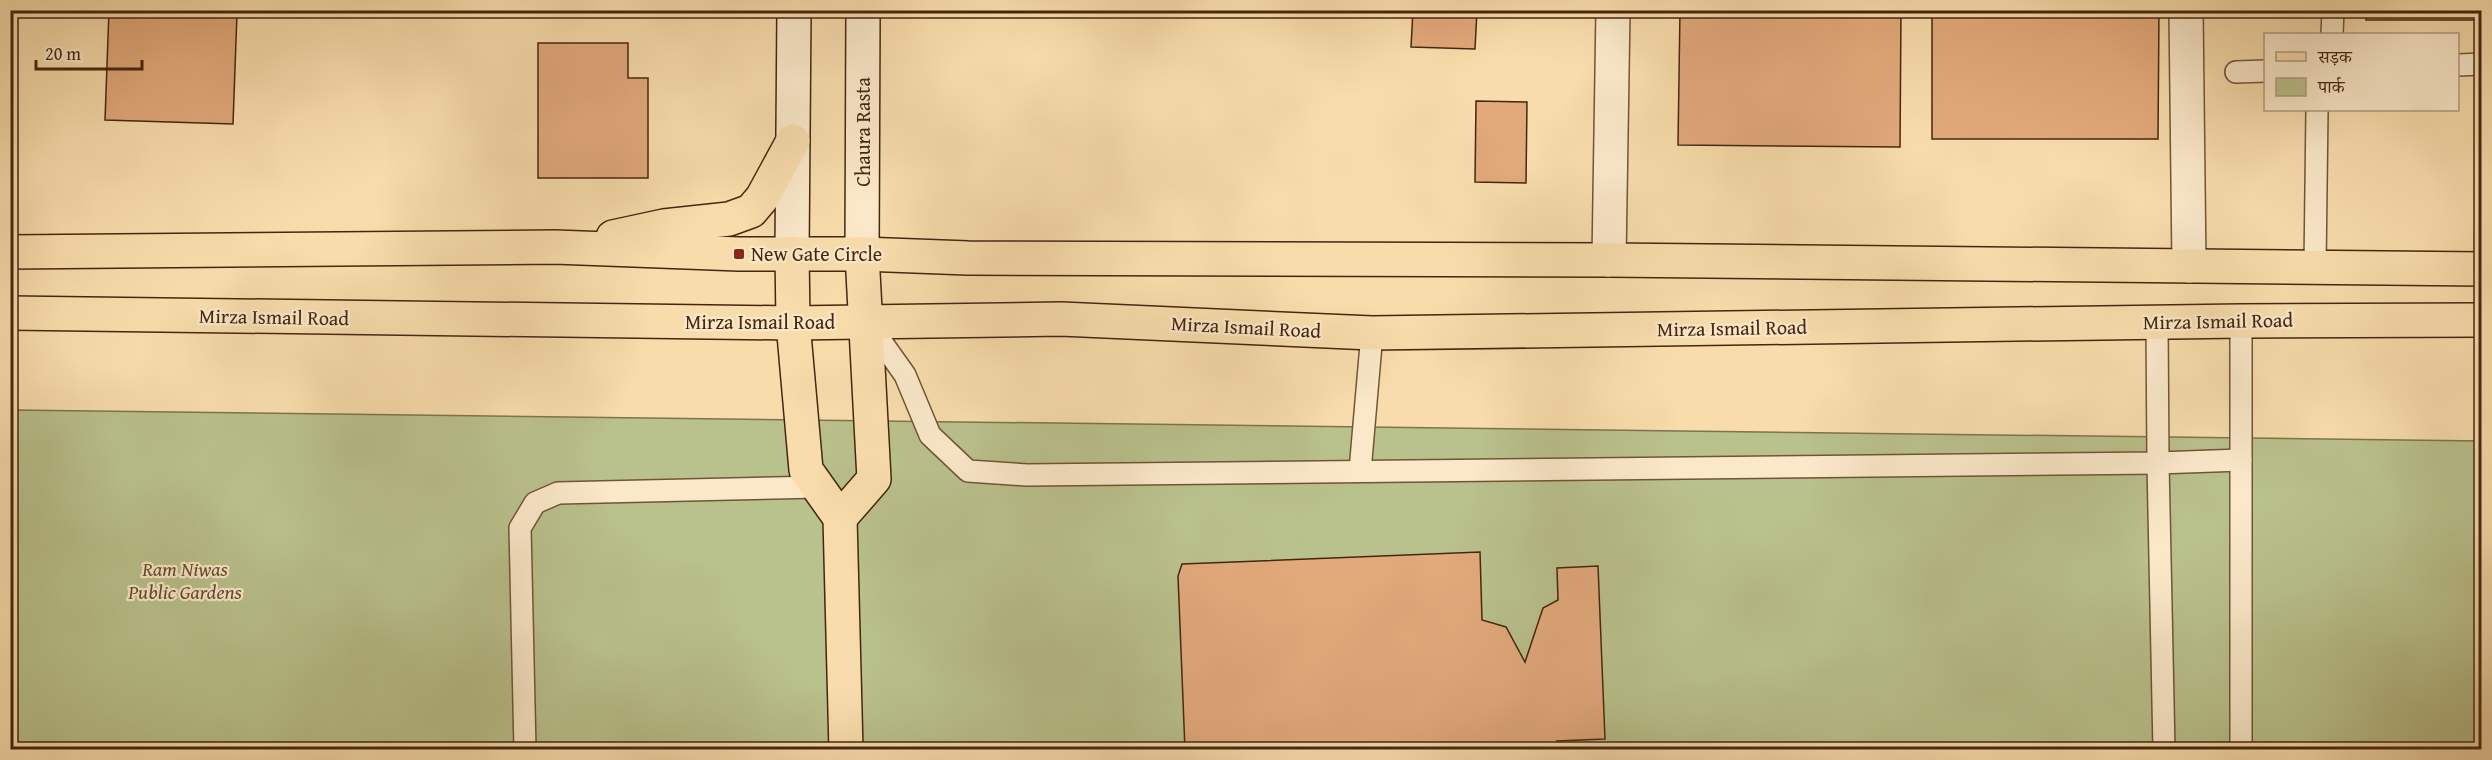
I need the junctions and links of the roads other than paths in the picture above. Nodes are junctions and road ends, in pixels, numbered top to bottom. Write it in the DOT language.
graph roads {
  1 [pos="794,10"];
  2 [pos="863,10"];
  3 [pos="1613,10"];
  4 [pos="2186,10"];
  5 [pos="2333,10"];
  6 [pos="2332,33"];
  7 [pos="2481,64"];
  8 [pos="2459,65"];
  9 [pos="2264,71"];
  10 [pos="2236,72"];
  11 [pos="2317,111"];
  12 [pos="793,141"];
  13 [pos="555,247"];
  14 [pos="10,252"];
  15 [pos="792,254"];
  16 [pos="862,254"];
  17 [pos="1609,260"];
  18 [pos="2189,266"];
  19 [pos="2315,267"];
  20 [pos="2481,269"];
  21 [pos="10,313"];
  22 [pos="2481,320"];
  23 [pos="2241,321"];
  24 [pos="2157,322"];
  25 [pos="793,323"];
  26 [pos="867,323"];
  27 [pos="1372,333"];
  28 [pos="2241,460"];
  29 [pos="2158,463"];
  30 [pos="1360,471"];
  31 [pos="818,487"];
  32 [pos="840,518"];
  33 [pos="525,750"];
  34 [pos="846,750"];
  35 [pos="2164,750"];
  36 [pos="2241,750"];
  1 -- 12 [label="street"];
  2 -- 16 [label="street, Chaura Rasta"];
  3 -- 17 [label="street"];
  4 -- 18 [label="street"];
  5 -- 6 [label="lane"];
  7 -- 8 [label="lane"];
  9 -- 10 [label="lane"];
  11 -- 19 [label="lane"];
  12 -- 13 [label="main road"];
  12 -- 15 [label="street"];
  13 -- 14 [label="main road"];
  13 -- 15 [label="main road"];
  15 -- 16 [label="main road"];
  15 -- 25 [label="main road"];
  16 -- 17 [label="main road"];
  16 -- 26 [label="main road"];
  17 -- 18 [label="main road"];
  18 -- 19 [label="main road"];
  19 -- 20 [label="main road"];
  21 -- 25 [label="main road, Mirza Ismail Road"];
  22 -- 23 [label="main road, Mirza Ismail Road"];
  23 -- 24 [label="main road, Mirza Ismail Road"];
  23 -- 28 [label="lane"];
  24 -- 27 [label="main road, Mirza Ismail Road"];
  24 -- 29 [label="lane"];
  25 -- 26 [label="main road, Mirza Ismail Road"];
  25 -- 31 [label="main road"];
  26 -- 27 [label="main road, Mirza Ismail Road"];
  26 -- 30 [label="lane"];
  26 -- 32 [label="main road"];
  27 -- 30 [label="lane"];
  28 -- 29 [label="lane"];
  28 -- 36 [label="lane"];
  29 -- 30 [label="lane"];
  29 -- 35 [label="lane"];
  31 -- 32 [label="main road"];
  31 -- 33 [label="lane"];
  32 -- 34 [label="main road"];
}
